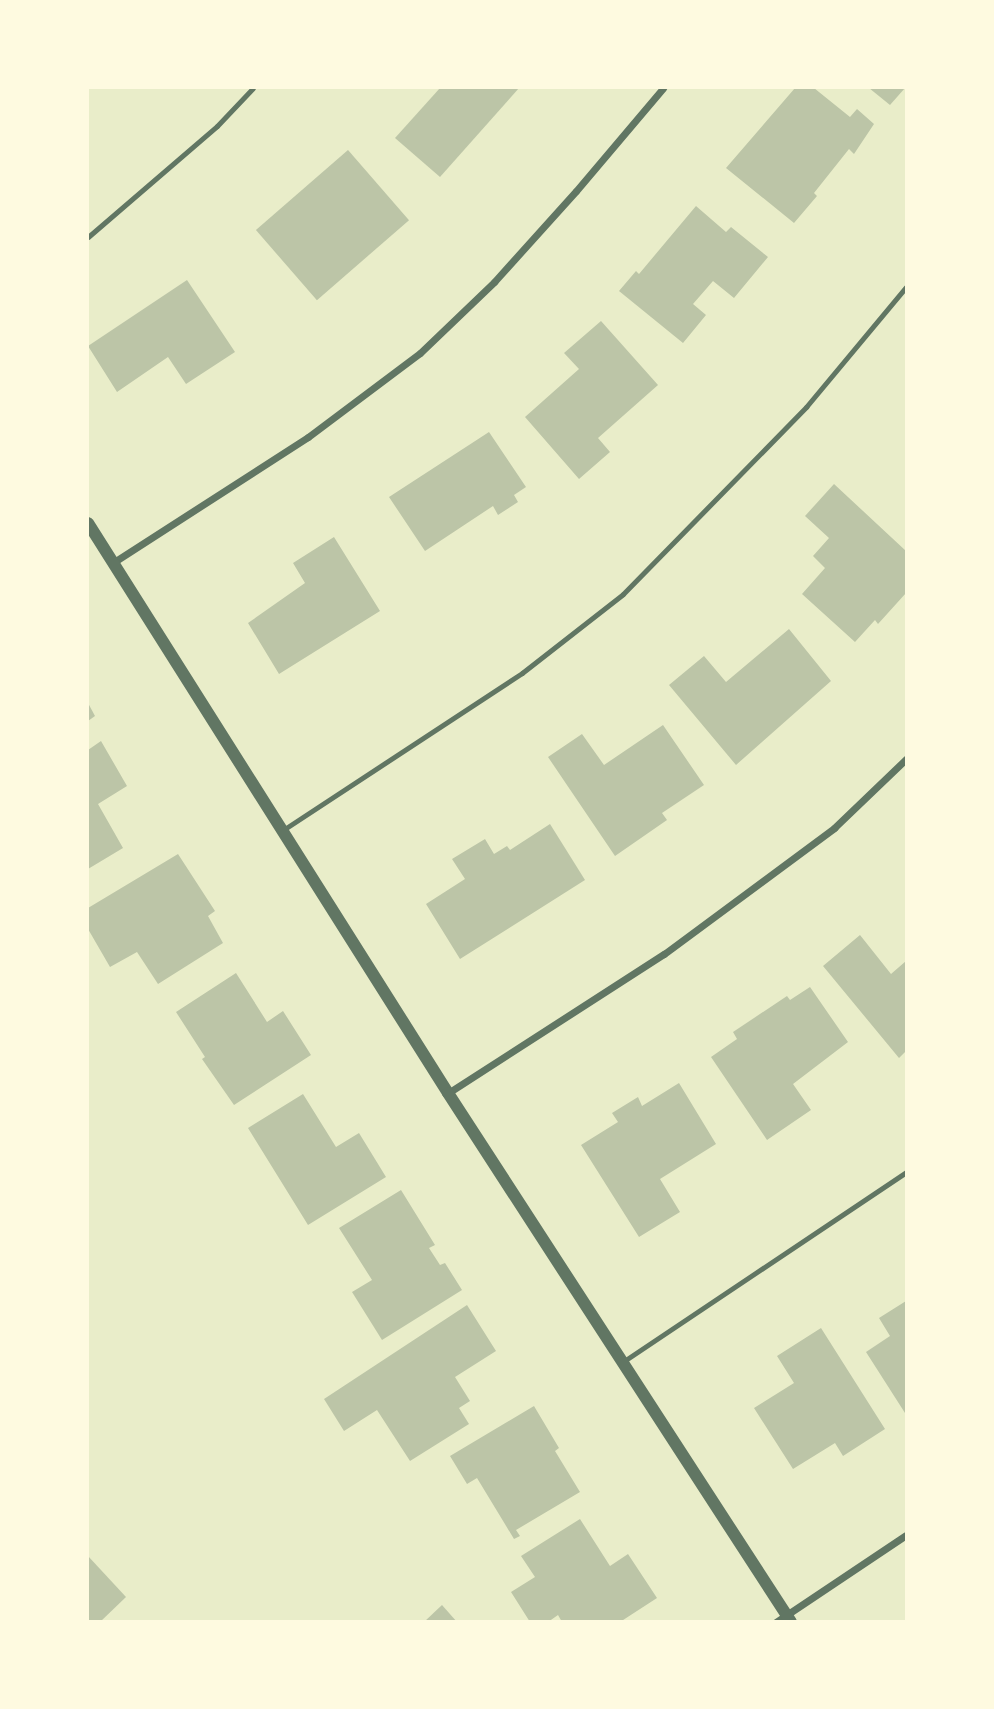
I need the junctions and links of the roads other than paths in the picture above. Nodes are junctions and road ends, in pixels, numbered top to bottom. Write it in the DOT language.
graph roads {
  1 [pos="253,88"];
  2 [pos="663,88"];
  3 [pos="88,237"];
  4 [pos="906,287"];
  5 [pos="88,523"];
  6 [pos="114,562"];
  7 [pos="906,759"];
  8 [pos="283,831"];
  9 [pos="448,1093"];
  10 [pos="906,1172"];
  11 [pos="624,1361"];
  12 [pos="906,1535"];
  13 [pos="785,1619"];
  1 -- 3 [label="lane"];
  2 -- 6 [label="street"];
  4 -- 8 [label="lane"];
  5 -- 6 [label="street"];
  6 -- 8 [label="street"];
  7 -- 9 [label="street"];
  8 -- 9 [label="street"];
  9 -- 11 [label="street"];
  10 -- 11 [label="lane"];
  11 -- 13 [label="street"];
  12 -- 13 [label="street"];
}
